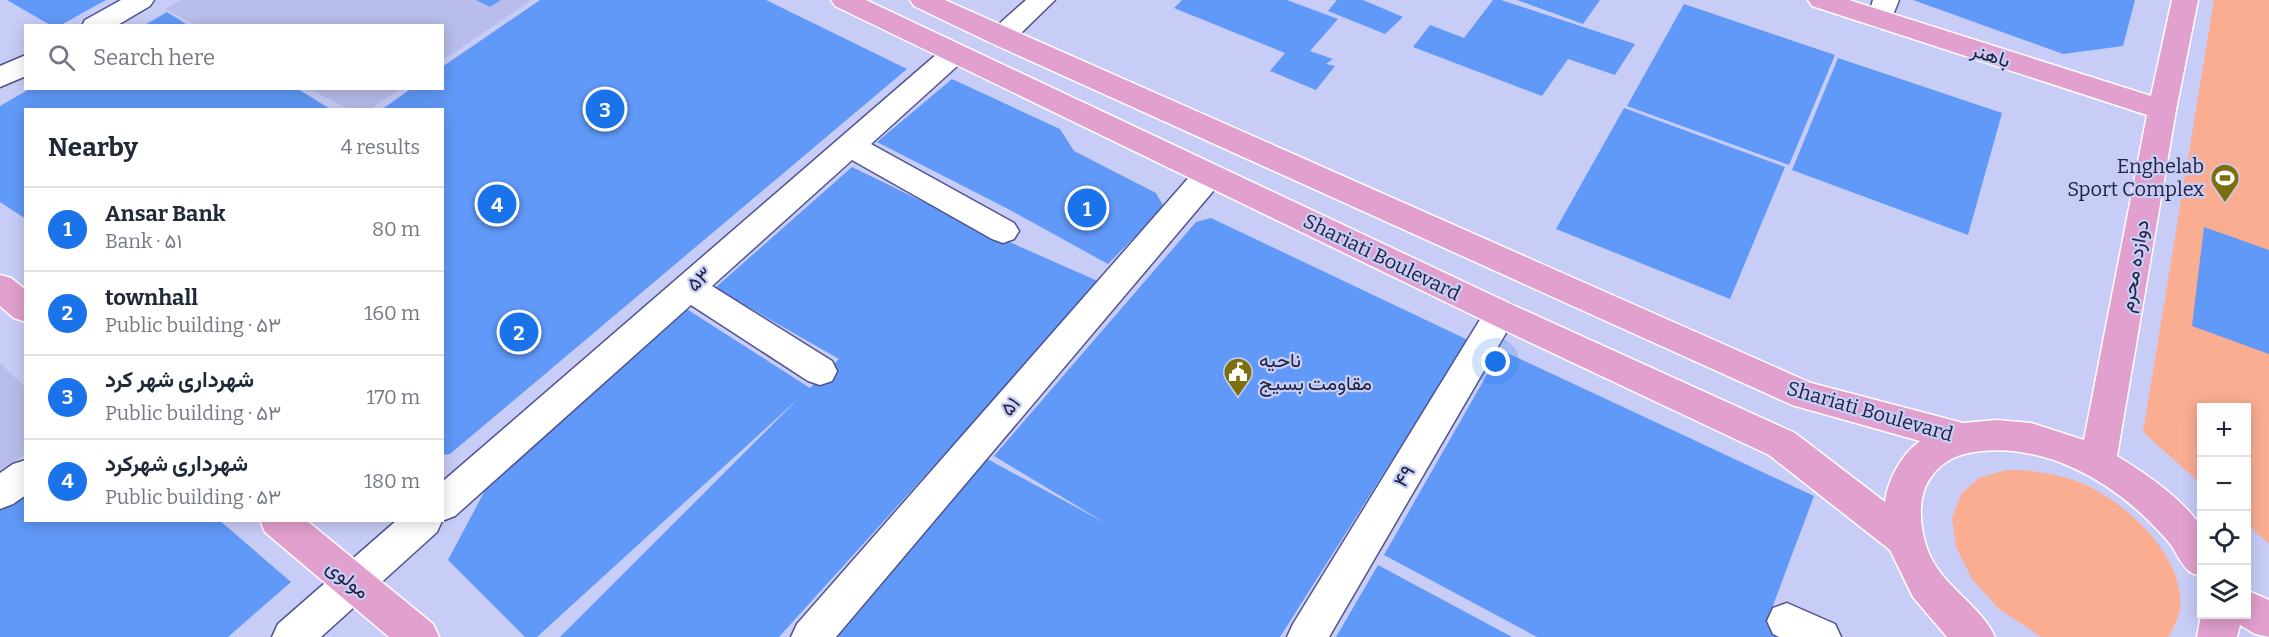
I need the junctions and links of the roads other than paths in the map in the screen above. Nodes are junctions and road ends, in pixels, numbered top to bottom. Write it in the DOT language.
graph roads {
  1 [pos="141,0"];
  2 [pos="844,0"];
  3 [pos="923,0"];
  4 [pos="1042,0"];
  5 [pos="1821,0"];
  6 [pos="2185,0"];
  7 [pos="1883,10"];
  8 [pos="99,24"];
  9 [pos="1001,37"];
  10 [pos="956,53"];
  11 [pos="24,65"];
  12 [pos="0,78"];
  13 [pos="2162,110"];
  14 [pos="851,146"];
  15 [pos="1209,175"];
  16 [pos="1003,231"];
  17 [pos="0,287"];
  18 [pos="690,288"];
  19 [pos="24,307"];
  20 [pos="1501,314"];
  21 [pos="820,371"];
  22 [pos="1963,438"];
  23 [pos="2098,462"];
  24 [pos="24,476"];
  25 [pos="0,493"];
  26 [pos="444,503"];
  27 [pos="280,522"];
  28 [pos="422,522"];
  29 [pos="1905,538"];
  30 [pos="2197,552"];
  31 [pos="353,583"];
  32 [pos="2251,610"];
  33 [pos="2219,619"];
  34 [pos="2269,621"];
  35 [pos="292,637"];
  36 [pos="419,637"];
  37 [pos="811,637"];
  38 [pos="1307,637"];
  39 [pos="1976,637"];
  40 [pos="2217,637"];
  1 -- 8 [label="street"];
  2 -- 10 [label="main road, Shariati Boulevard"];
  3 -- 9 [label="main road, Shariati Boulevard"];
  4 -- 9 [label="street"];
  5 -- 7 [label="main road, باهنر"];
  6 -- 13 [label="main road, دوازده محرم"];
  7 -- 13 [label="main road, باهنر"];
  9 -- 10 [label="main road"];
  9 -- 22 [label="main road, Shariati Boulevard"];
  10 -- 14 [label="street, ۵۳"];
  10 -- 15 [label="main road, Shariati Boulevard"];
  11 -- 12 [label="street"];
  13 -- 23 [label="main road, دوازده محرم"];
  14 -- 16 [label="street"];
  14 -- 18 [label="street, ۵۳"];
  15 -- 20 [label="main road, Shariati Boulevard"];
  15 -- 37 [label="street, ۵۱"];
  17 -- 19 [label="main road"];
  18 -- 21 [label="street"];
  18 -- 26 [label="street, ۵۳"];
  20 -- 29 [label="main road, Shariati Boulevard"];
  20 -- 38 [label="street, ۴۹"];
  22 -- 23 [label="main road"];
  22 -- 29 [label="main road"];
  23 -- 30 [label="main road"];
  24 -- 25 [label="street"];
  27 -- 31 [label="main road, مولوی"];
  28 -- 31 [label="street"];
  29 -- 39 [label="main road"];
  31 -- 35 [label="street"];
  31 -- 36 [label="main road, مولوی"];
  32 -- 34 [label="main road"];
  33 -- 40 [label="main road"];
}
